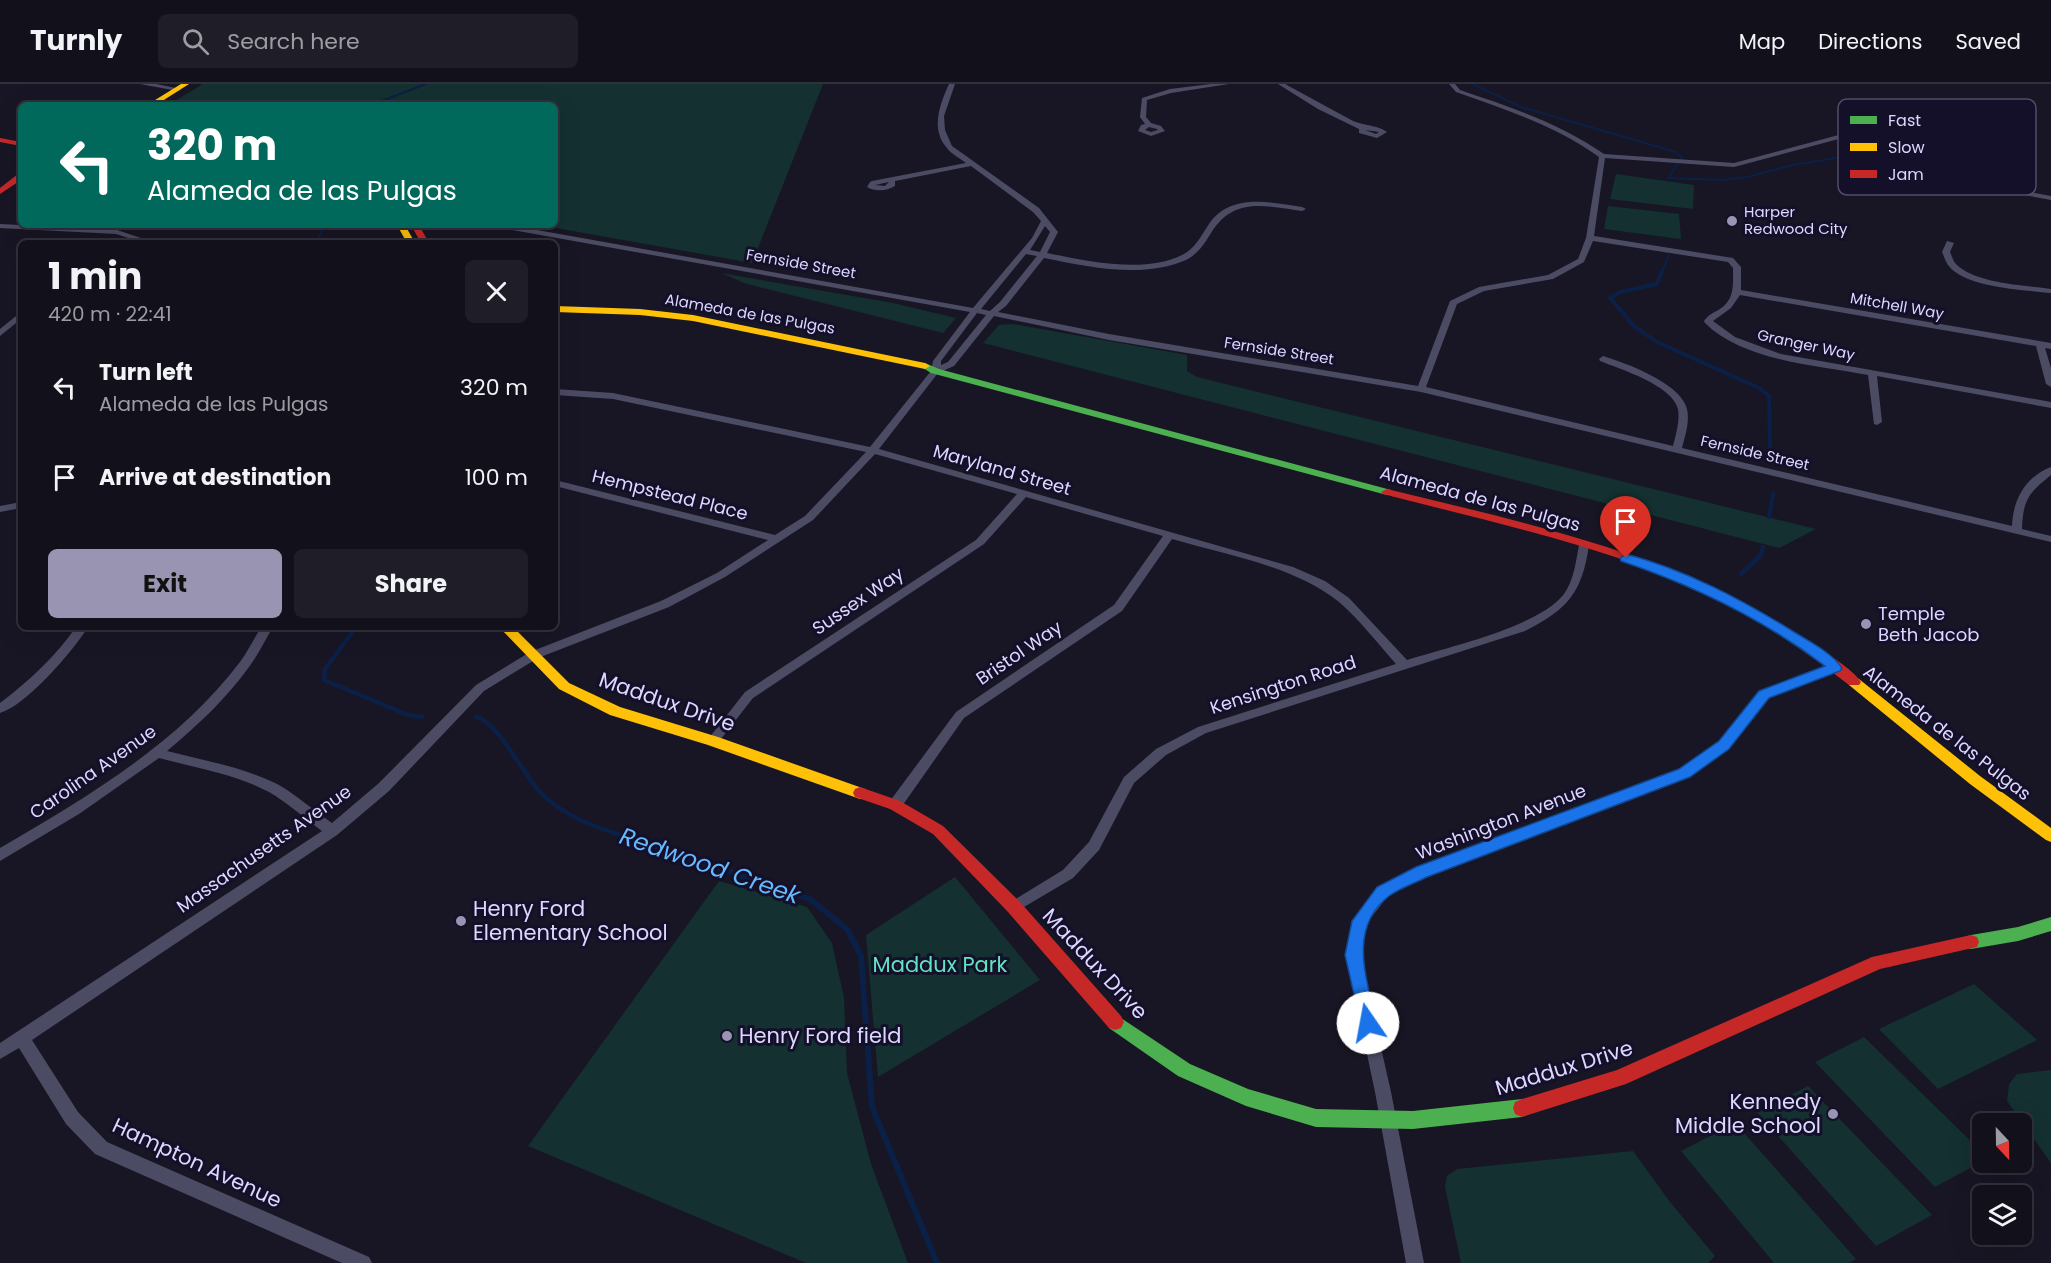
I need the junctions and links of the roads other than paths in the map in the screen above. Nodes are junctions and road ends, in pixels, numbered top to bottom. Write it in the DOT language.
graph roads {
  1 [pos="143,84"];
  2 [pos="952,84"];
  3 [pos="1226,84"];
  4 [pos="1281,84"];
  5 [pos="1452,84"];
  6 [pos="176,86"];
  7 [pos="145,102"];
  8 [pos="155,102"];
  9 [pos="1149,125"];
  10 [pos="1363,128"];
  11 [pos="0,133"];
  12 [pos="18,136"];
  13 [pos="1838,137"];
  14 [pos="0,140"];
  15 [pos="18,143"];
  16 [pos="1602,156"];
  17 [pos="970,164"];
  18 [pos="18,178"];
  19 [pos="892,182"];
  20 [pos="0,192"];
  21 [pos="18,192"];
  22 [pos="2035,195"];
  23 [pos="2051,198"];
  24 [pos="0,206"];
  25 [pos="1302,209"];
  26 [pos="1045,220"];
  27 [pos="0,226"];
  28 [pos="18,227"];
  29 [pos="47,228"];
  30 [pos="409,228"];
  31 [pos="513,228"];
  32 [pos="1590,238"];
  33 [pos="130,240"];
  34 [pos="422,240"];
  35 [pos="1950,243"];
  36 [pos="1024,251"];
  37 [pos="1042,255"];
  38 [pos="2051,291"];
  39 [pos="1737,292"];
  40 [pos="558,309"];
  41 [pos="977,311"];
  42 [pos="991,314"];
  43 [pos="558,316"];
  44 [pos="18,318"];
  45 [pos="0,333"];
  46 [pos="2040,344"];
  47 [pos="2051,346"];
  48 [pos="1603,359"];
  49 [pos="935,372"];
  50 [pos="1872,373"];
  51 [pos="2051,384"];
  52 [pos="1421,389"];
  53 [pos="558,392"];
  54 [pos="2051,405"];
  55 [pos="1877,423"];
  56 [pos="1677,449"];
  57 [pos="873,450"];
  58 [pos="2051,470"];
  59 [pos="558,484"];
  60 [pos="1024,493"];
  61 [pos="18,506"];
  62 [pos="0,509"];
  63 [pos="2017,531"];
  64 [pos="1168,536"];
  65 [pos="777,539"];
  66 [pos="2051,539"];
  67 [pos="1584,545"];
  68 [pos="80,630"];
  69 [pos="266,630"];
  70 [pos="508,630"];
  71 [pos="534,656"];
  72 [pos="1403,664"];
  73 [pos="1835,668"];
  74 [pos="0,709"];
  75 [pos="713,741"];
  76 [pos="158,753"];
  77 [pos="896,805"];
  78 [pos="332,831"];
  79 [pos="2051,836"];
  80 [pos="0,855"];
  81 [pos="1014,907"];
  82 [pos="2051,924"];
  83 [pos="22,1038"];
  84 [pos="0,1052"];
  85 [pos="1387,1121"];
  86 [pos="363,1263"];
  87 [pos="1415,1263"];
  1 -- 6 [label="street"];
  2 -- 17 [label="street"];
  3 -- 9 [label="street"];
  4 -- 10 [label="street"];
  5 -- 16 [label="street"];
  6 -- 7 [label="main road"];
  6 -- 8 [label="main road"];
  11 -- 12 [label="main road"];
  13 -- 16 [label="street"];
  14 -- 15 [label="main road"];
  16 -- 32 [label="street"];
  17 -- 19 [label="street"];
  17 -- 26 [label="street"];
  18 -- 20 [label="main road"];
  21 -- 24 [label="main road"];
  22 -- 23 [label="street"];
  25 -- 37 [label="street"];
  26 -- 36 [label="street, Massachusetts Avenue"];
  26 -- 37 [label="street, Massachusetts Avenue"];
  27 -- 28 [label="street"];
  29 -- 33 [label="street"];
  30 -- 34 [label="main road"];
  31 -- 41 [label="street, Fernside Street"];
  32 -- 39 [label="street"];
  32 -- 52 [label="street"];
  35 -- 38 [label="street"];
  36 -- 37 [label="street"];
  36 -- 41 [label="street, Massachusetts Avenue"];
  37 -- 42 [label="street, Massachusetts Avenue"];
  39 -- 46 [label="street, Mitchell Way"];
  39 -- 50 [label="street, Granger Way"];
  40 -- 49 [label="main road, Alameda de las Pulgas"];
  41 -- 42 [label="street, Fernside Street"];
  41 -- 49 [label="street, Massachusetts Avenue"];
  42 -- 49 [label="street, Massachusetts Avenue"];
  42 -- 52 [label="street, Fernside Street"];
  43 -- 49 [label="main road, Alameda de las Pulgas"];
  44 -- 45 [label="street"];
  46 -- 47 [label="street, Mitchell Way"];
  46 -- 51 [label="street"];
  48 -- 56 [label="street"];
  49 -- 57 [label="street, Massachusetts Avenue"];
  49 -- 67 [label="main road, Alameda de las Pulgas"];
  50 -- 54 [label="street, Granger Way"];
  50 -- 55 [label="street"];
  52 -- 56 [label="street, Fernside Street"];
  53 -- 57 [label="street, Maryland Street"];
  56 -- 63 [label="street, Fernside Street"];
  57 -- 60 [label="street, Maryland Street"];
  57 -- 65 [label="street, Massachusetts Avenue"];
  58 -- 63 [label="street"];
  59 -- 65 [label="street, Hempstead Place"];
  60 -- 64 [label="street, Maryland Street"];
  60 -- 75 [label="street, Sussex Way"];
  61 -- 62 [label="street"];
  63 -- 66 [label="street, Fernside Street"];
  64 -- 72 [label="street, Maryland Street"];
  64 -- 77 [label="street, Bristol Way"];
  65 -- 71 [label="street, Massachusetts Avenue"];
  67 -- 72 [label="street, Kensington Road"];
  67 -- 73 [label="main road, Alameda de las Pulgas"];
  68 -- 74 [label="street"];
  69 -- 76 [label="street, Carolina Avenue"];
  70 -- 71 [label="main road, Maddux Drive"];
  71 -- 75 [label="main road, Maddux Drive"];
  71 -- 78 [label="street, Massachusetts Avenue"];
  72 -- 81 [label="street, Kensington Road"];
  73 -- 79 [label="main road, Alameda de las Pulgas"];
  73 -- 85 [label="street, Washington Avenue"];
  75 -- 77 [label="main road, Maddux Drive"];
  76 -- 78 [label="street"];
  76 -- 80 [label="street, Carolina Avenue"];
  77 -- 81 [label="main road, Maddux Drive"];
  78 -- 83 [label="street, Massachusetts Avenue"];
  81 -- 85 [label="main road, Maddux Drive"];
  82 -- 85 [label="main road, Maddux Drive"];
  83 -- 84 [label="street, Massachusetts Avenue"];
  83 -- 86 [label="street, Hampton Avenue"];
  85 -- 87 [label="street, Washington Avenue"];
}
